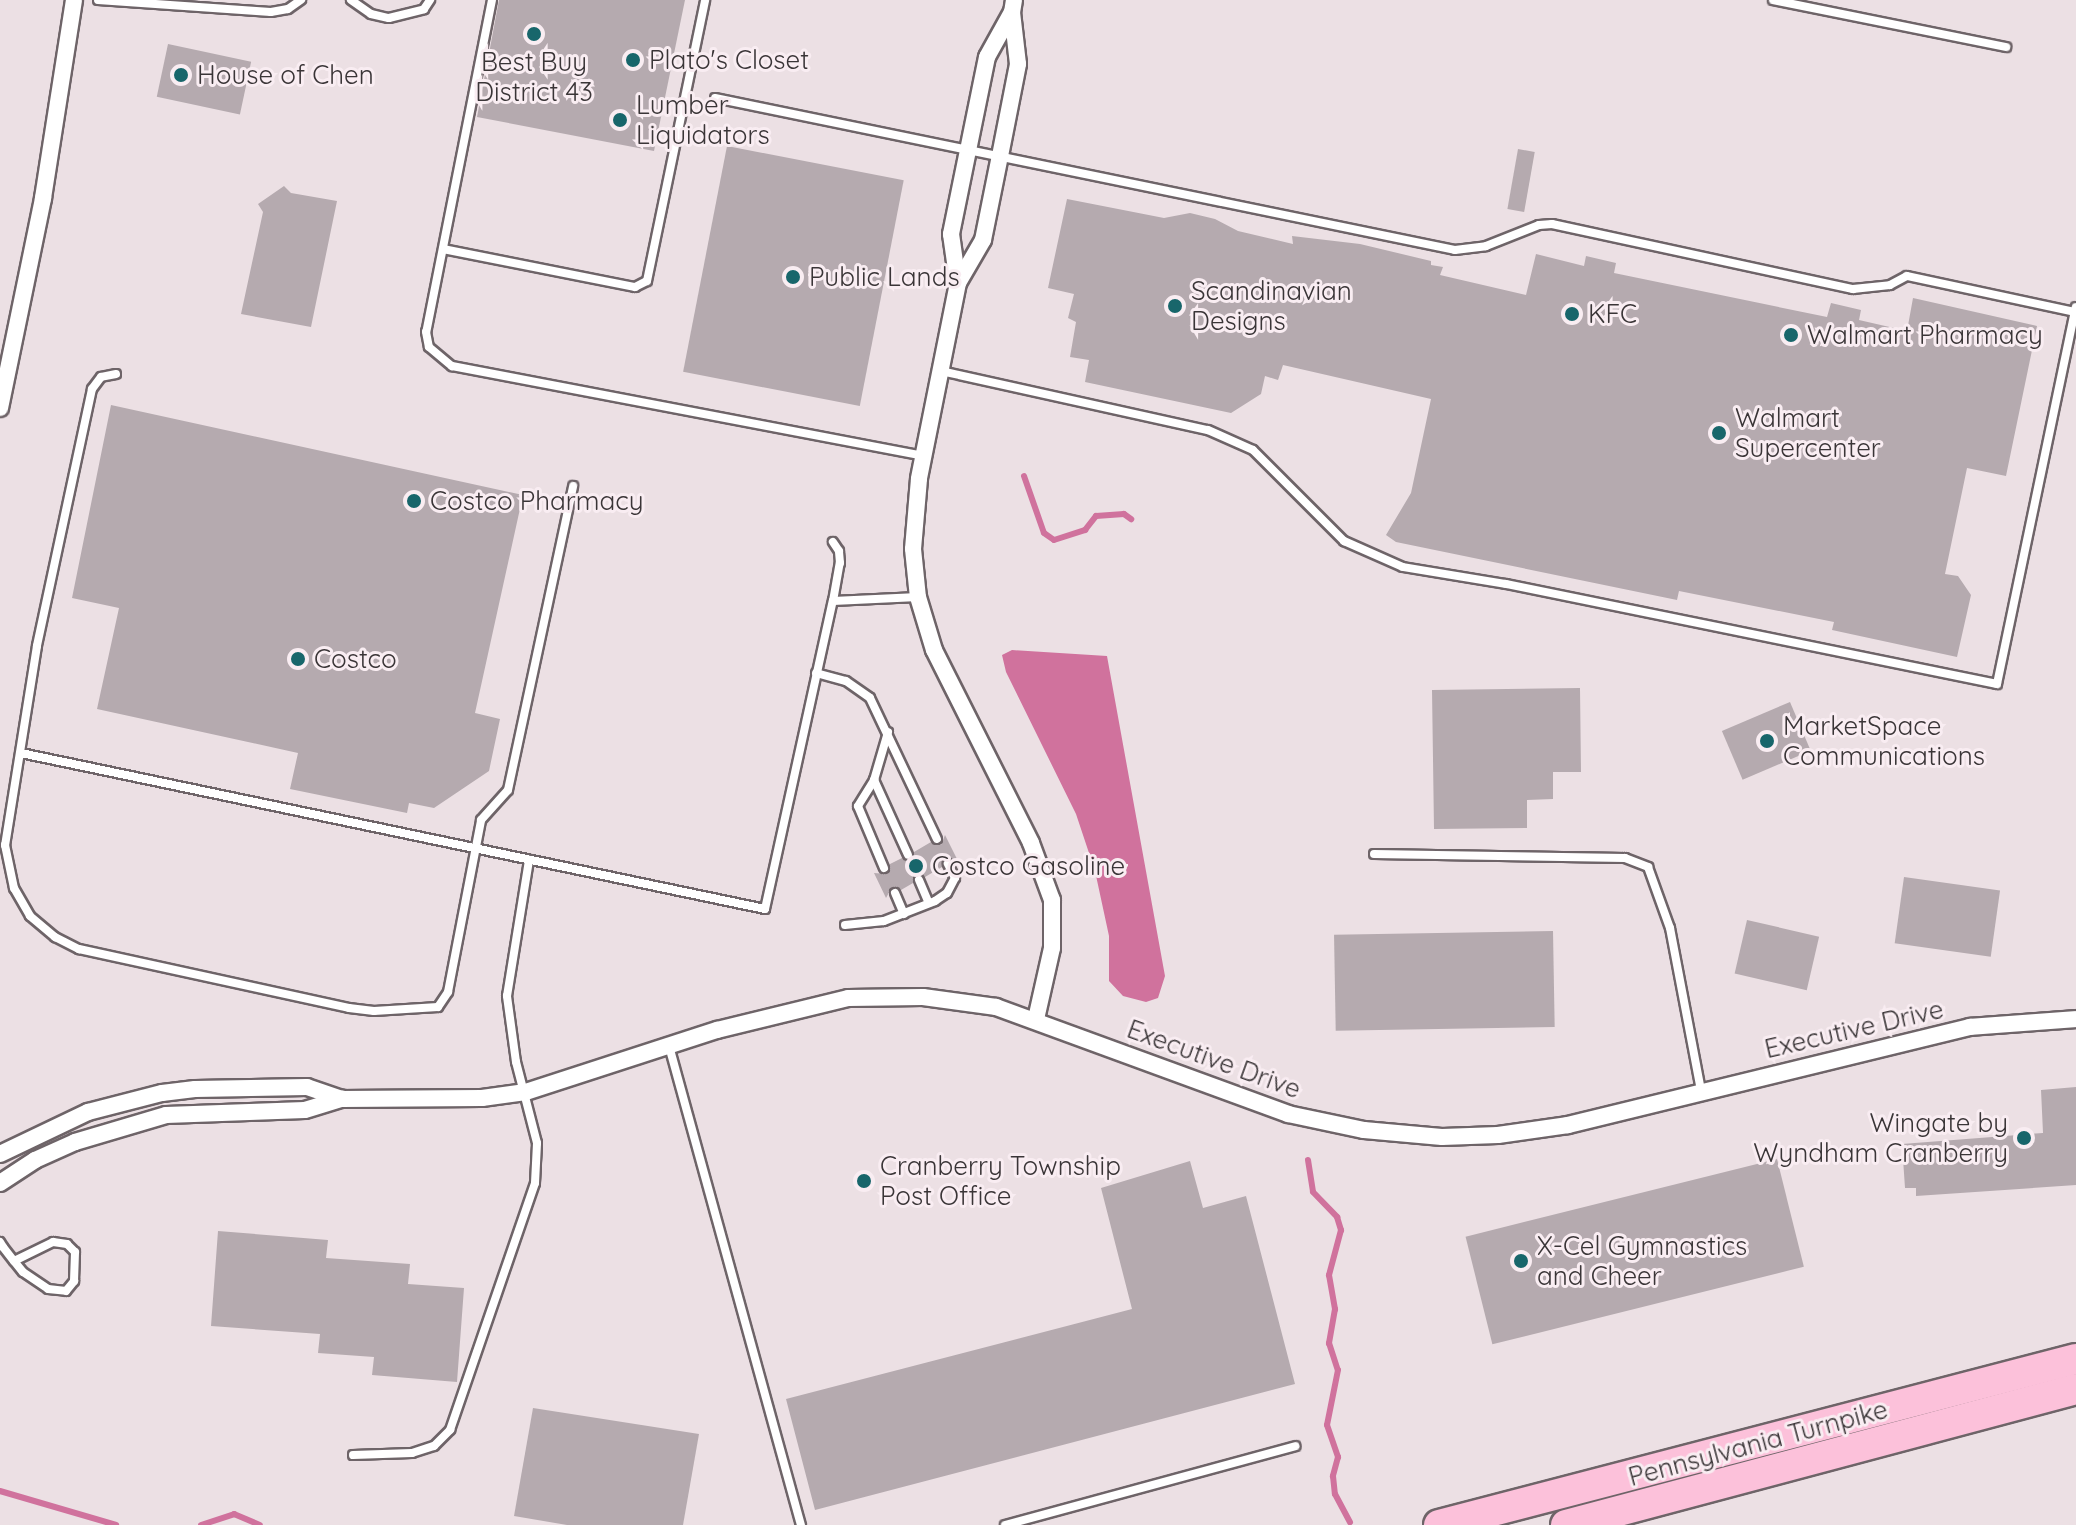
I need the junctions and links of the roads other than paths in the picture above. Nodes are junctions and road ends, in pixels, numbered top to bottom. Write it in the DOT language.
graph roads {
  1 [pos="74,0"];
  2 [pos="98,0"];
  3 [pos="301,0"];
  4 [pos="351,0"];
  5 [pos="430,0"];
  6 [pos="492,0"];
  7 [pos="705,0"];
  8 [pos="1773,0"];
  9 [pos="1013,6"];
  10 [pos="2006,47"];
  11 [pos="715,98"];
  12 [pos="968,149"];
  13 [pos="1000,156"];
  14 [pos="443,249"];
  15 [pos="958,283"];
  16 [pos="2076,310"];
  17 [pos="940,371"];
  18 [pos="116,374"];
  19 [pos="0,408"];
  20 [pos="923,456"];
  21 [pos="573,486"];
  22 [pos="833,542"];
  23 [pos="918,597"];
  24 [pos="833,601"];
  25 [pos="816,673"];
  26 [pos="888,731"];
  27 [pos="21,753"];
  28 [pos="874,780"];
  29 [pos="937,839"];
  30 [pos="476,849"];
  31 [pos="1374,854"];
  32 [pos="908,855"];
  33 [pos="3,860"];
  34 [pos="529,860"];
  35 [pos="948,864"];
  36 [pos="884,868"];
  37 [pos="919,880"];
  38 [pos="895,893"];
  39 [pos="929,903"];
  40 [pos="904,914"];
  41 [pos="845,925"];
  42 [pos="1036,1019"];
  43 [pos="2076,1019"];
  44 [pos="669,1046"];
  45 [pos="1701,1090"];
  46 [pos="526,1092"];
  47 [pos="342,1099"];
  48 [pos="0,1154"];
  49 [pos="0,1183"];
  50 [pos="0,1242"];
  51 [pos="14,1261"];
  52 [pos="2076,1359"];
  53 [pos="2076,1389"];
  54 [pos="1295,1446"];
  55 [pos="353,1455"];
  56 [pos="801,1525"];
  57 [pos="1005,1525"];
  58 [pos="1439,1525"];
  59 [pos="1566,1525"];
  1 -- 19 [label="street"];
  2 -- 3 [label="lane"];
  4 -- 5 [label="lane"];
  6 -- 14 [label="lane"];
  7 -- 14 [label="lane"];
  8 -- 10 [label="lane"];
  9 -- 12 [label="street"];
  9 -- 13 [label="street"];
  11 -- 12 [label="lane"];
  12 -- 13 [label="lane"];
  12 -- 15 [label="street"];
  13 -- 15 [label="street"];
  13 -- 16 [label="lane"];
  14 -- 20 [label="lane"];
  15 -- 17 [label="street"];
  16 -- 17 [label="lane"];
  17 -- 20 [label="street"];
  18 -- 27 [label="lane"];
  20 -- 23 [label="street"];
  21 -- 30 [label="lane"];
  22 -- 24 [label="lane"];
  23 -- 24 [label="lane"];
  23 -- 42 [label="street"];
  24 -- 25 [label="lane"];
  25 -- 26 [label="lane"];
  25 -- 34 [label="lane"];
  26 -- 28 [label="lane"];
  26 -- 29 [label="lane"];
  27 -- 30 [label="lane"];
  27 -- 33 [label="lane"];
  28 -- 32 [label="lane"];
  28 -- 36 [label="lane"];
  30 -- 33 [label="lane"];
  30 -- 34 [label="lane"];
  31 -- 45 [label="lane"];
  34 -- 46 [label="lane"];
  35 -- 39 [label="lane"];
  37 -- 39 [label="lane"];
  38 -- 40 [label="lane"];
  39 -- 40 [label="lane"];
  40 -- 41 [label="lane"];
  42 -- 44 [label="street, Executive Drive"];
  42 -- 45 [label="street, Executive Drive"];
  43 -- 45 [label="street, Executive Drive"];
  44 -- 46 [label="street, Executive Drive"];
  44 -- 56 [label="lane"];
  46 -- 47 [label="street, Executive Drive"];
  46 -- 55 [label="lane"];
  47 -- 48 [label="street, Executive Drive"];
  47 -- 49 [label="street, Executive Drive"];
  50 -- 51 [label="lane"];
  51 -- 51 [label="lane"];
  52 -- 58 [label="highway, Pennsylvania Turnpike"];
  53 -- 59 [label="highway, Pennsylvania Turnpike"];
  54 -- 57 [label="lane"];
}
